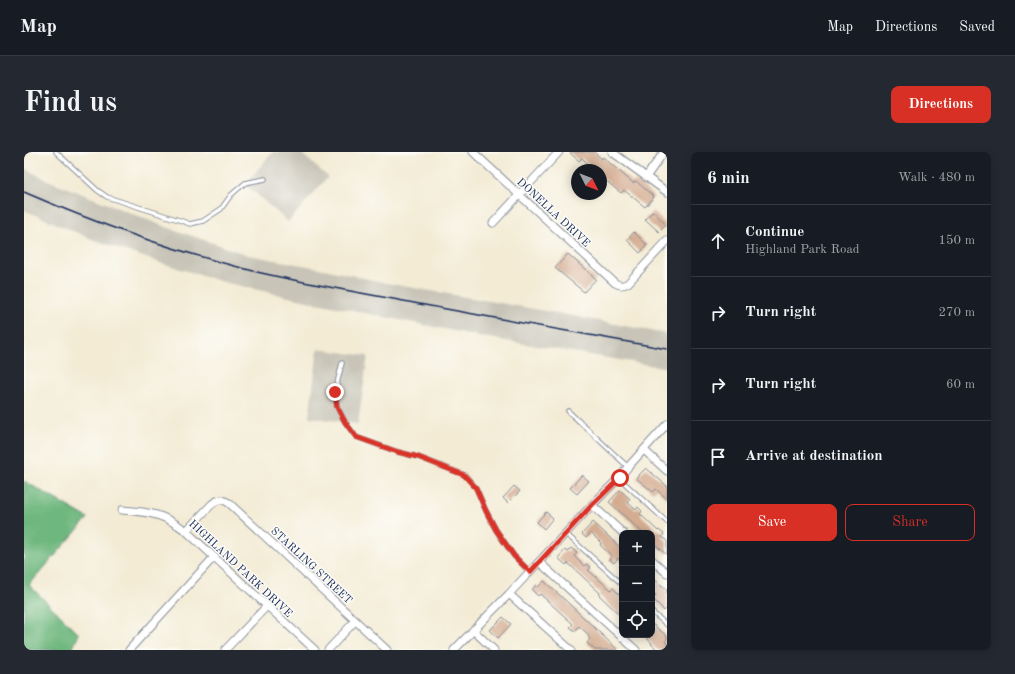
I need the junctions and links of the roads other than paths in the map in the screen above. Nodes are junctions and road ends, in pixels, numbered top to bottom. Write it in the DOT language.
graph roads {
  1 [pos="56,152"];
  2 [pos="473,152"];
  3 [pos="559,152"];
  4 [pos="612,152"];
  5 [pos="664,152"];
  6 [pos="646,177"];
  7 [pos="265,179"];
  8 [pos="667,192"];
  9 [pos="519,195"];
  10 [pos="493,223"];
  11 [pos="667,241"];
  12 [pos="342,363"];
  13 [pos="568,411"];
  14 [pos="667,424"];
  15 [pos="644,450"];
  16 [pos="628,467"];
  17 [pos="667,471"];
  18 [pos="620,478"];
  19 [pos="592,505"];
  20 [pos="122,510"];
  21 [pos="667,522"];
  22 [pos="620,530"];
  23 [pos="186,531"];
  24 [pos="565,533"];
  25 [pos="214,557"];
  26 [pos="540,562"];
  27 [pos="655,563"];
  28 [pos="530,572"];
  29 [pos="667,573"];
  30 [pos="619,581"];
  31 [pos="509,594"];
  32 [pos="267,606"];
  33 [pos="655,615"];
  34 [pos="355,621"];
  35 [pos="667,626"];
  36 [pos="473,630"];
  37 [pos="129,650"];
  38 [pos="225,650"];
  39 [pos="314,650"];
  40 [pos="328,650"];
  41 [pos="387,650"];
  42 [pos="454,650"];
  43 [pos="494,650"];
  44 [pos="571,650"];
  45 [pos="636,650"];
  1 -- 7 [label="lane"];
  2 -- 9 [label="street, DONELLA DRIVE"];
  3 -- 9 [label="street"];
  4 -- 6 [label="street"];
  5 -- 6 [label="street"];
  6 -- 8 [label="street"];
  9 -- 10 [label="street"];
  9 -- 11 [label="street, DONELLA DRIVE"];
  12 -- 28 [label="lane"];
  13 -- 16 [label="lane"];
  14 -- 15 [label="street"];
  15 -- 16 [label="street"];
  15 -- 17 [label="street"];
  16 -- 18 [label="street"];
  18 -- 19 [label="street"];
  18 -- 21 [label="lane"];
  19 -- 22 [label="street"];
  19 -- 24 [label="street"];
  20 -- 23 [label="street, HIGHLAND PARK DRIVE"];
  23 -- 25 [label="street, HIGHLAND PARK DRIVE"];
  23 -- 34 [label="street, STARLING STREET"];
  24 -- 26 [label="street"];
  24 -- 30 [label="lane"];
  25 -- 32 [label="street, HIGHLAND PARK DRIVE"];
  25 -- 37 [label="street"];
  26 -- 28 [label="street"];
  26 -- 45 [label="street"];
  27 -- 29 [label="street"];
  28 -- 31 [label="street"];
  31 -- 36 [label="street"];
  31 -- 44 [label="street"];
  32 -- 38 [label="street"];
  32 -- 39 [label="street, HIGHLAND PARK DRIVE"];
  33 -- 35 [label="lane"];
  34 -- 40 [label="street"];
  34 -- 41 [label="street, STARLING STREET"];
  36 -- 42 [label="street"];
  36 -- 43 [label="street"];
}
